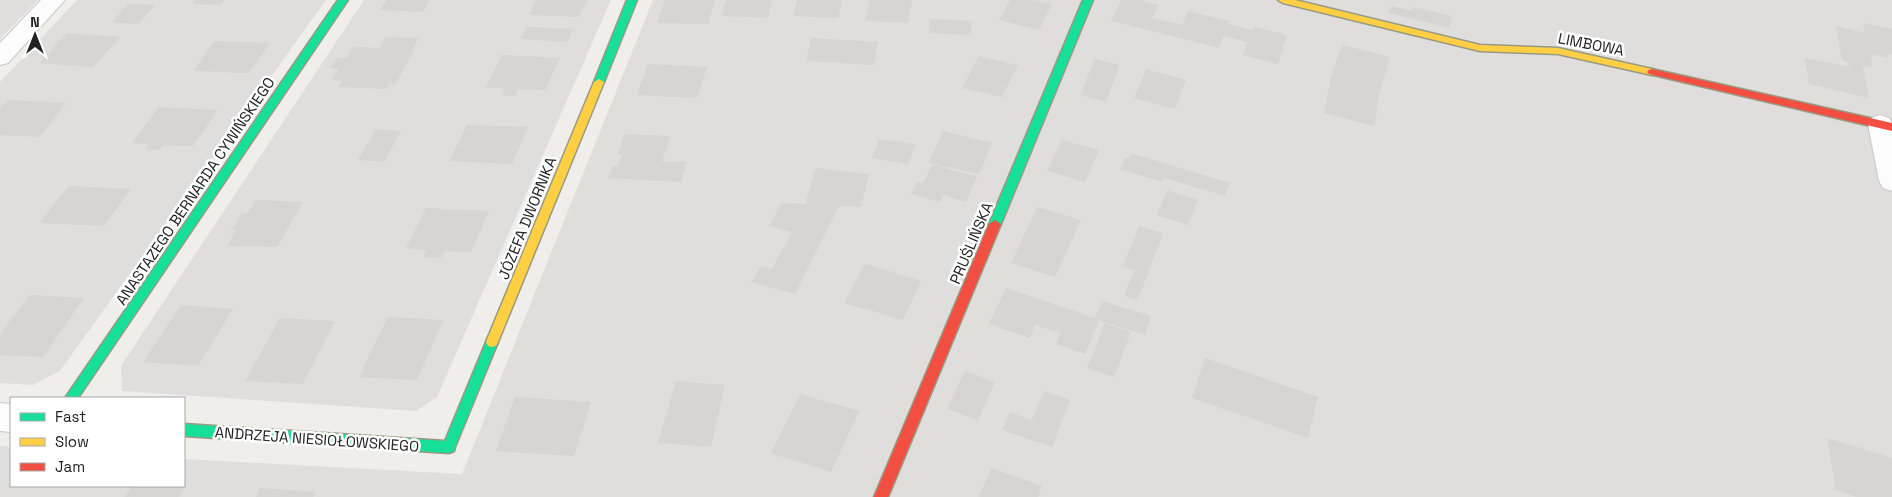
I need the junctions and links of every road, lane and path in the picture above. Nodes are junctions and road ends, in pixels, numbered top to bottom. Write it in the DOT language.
graph roads {
  1 [pos="54,0"];
  2 [pos="343,0"];
  3 [pos="632,0"];
  4 [pos="1088,0"];
  5 [pos="1282,0"];
  6 [pos="0,57"];
  7 [pos="1886,125"];
  8 [pos="1892,182"];
  9 [pos="72,397"];
  10 [pos="185,430"];
  11 [pos="449,447"];
  12 [pos="881,497"];
  1 -- 6 [label="street"];
  2 -- 9 [label="street, ANASTAZEGO BERNARDA CYWIŃSKIEGO"];
  3 -- 11 [label="street, JÓZEFA DWORNIKA"];
  4 -- 12 [label="street, PRUŚLIŃSKA"];
  5 -- 7 [label="street, LIMBOWA"];
  7 -- 8 [label="street"];
  10 -- 11 [label="street, ANDRZEJA NIESIOŁOWSKIEGO"];
}
